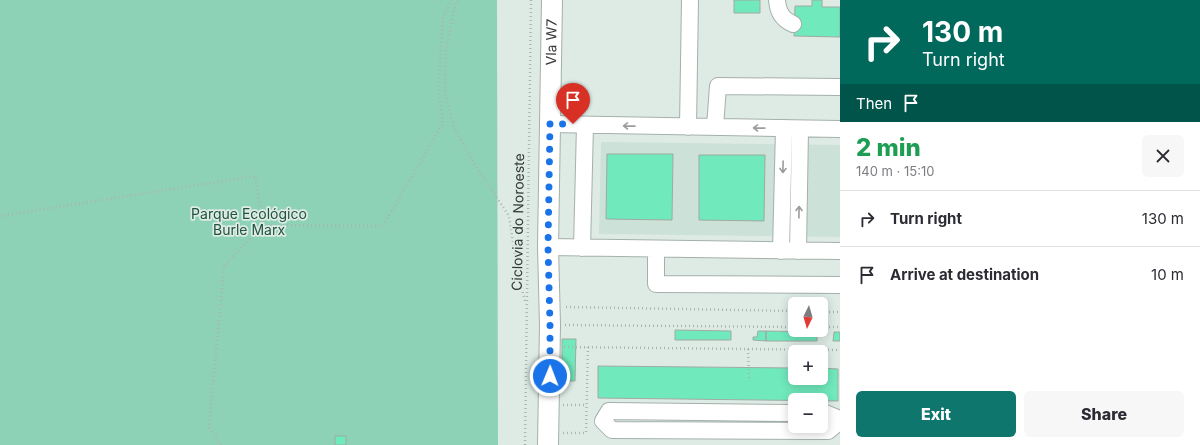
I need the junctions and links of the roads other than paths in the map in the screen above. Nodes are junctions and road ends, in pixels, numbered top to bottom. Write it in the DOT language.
graph roads {
  1 [pos="552,0"];
  2 [pos="690,0"];
  3 [pos="777,0"];
  4 [pos="793,24"];
  5 [pos="840,87"];
  6 [pos="550,124"];
  7 [pos="585,125"];
  8 [pos="688,127"];
  9 [pos="715,127"];
  10 [pos="784,128"];
  11 [pos="800,129"];
  12 [pos="840,129"];
  13 [pos="548,247"];
  14 [pos="582,248"];
  15 [pos="656,249"];
  16 [pos="781,251"];
  17 [pos="798,251"];
  18 [pos="840,251"];
  19 [pos="840,285"];
  20 [pos="788,413"];
  21 [pos="828,414"];
  22 [pos="840,420"];
  23 [pos="788,431"];
  24 [pos="828,431"];
  25 [pos="548,439"];
  1 -- 6 [label="main road, Vla W7"];
  2 -- 8 [label="street"];
  3 -- 4 [label="street"];
  5 -- 9 [label="street"];
  6 -- 7 [label="street"];
  6 -- 13 [label="main road, Vla W7"];
  8 -- 7 [label="street, one-way"];
  7 -- 14 [label="street"];
  8 -- 9 [label="street"];
  10 -- 9 [label="street, one-way"];
  10 -- 11 [label="street"];
  10 -- 16 [label="street, one-way"];
  11 -- 12 [label="street"];
  17 -- 11 [label="street, one-way"];
  13 -- 14 [label="street"];
  13 -- 25 [label="main road, Vla W7"];
  14 -- 15 [label="street"];
  15 -- 16 [label="street"];
  15 -- 19 [label="street"];
  16 -- 17 [label="street"];
  17 -- 18 [label="street"];
  20 -- 23 [label="street"];
  21 -- 22 [label="street"];
  22 -- 24 [label="street"];
}
